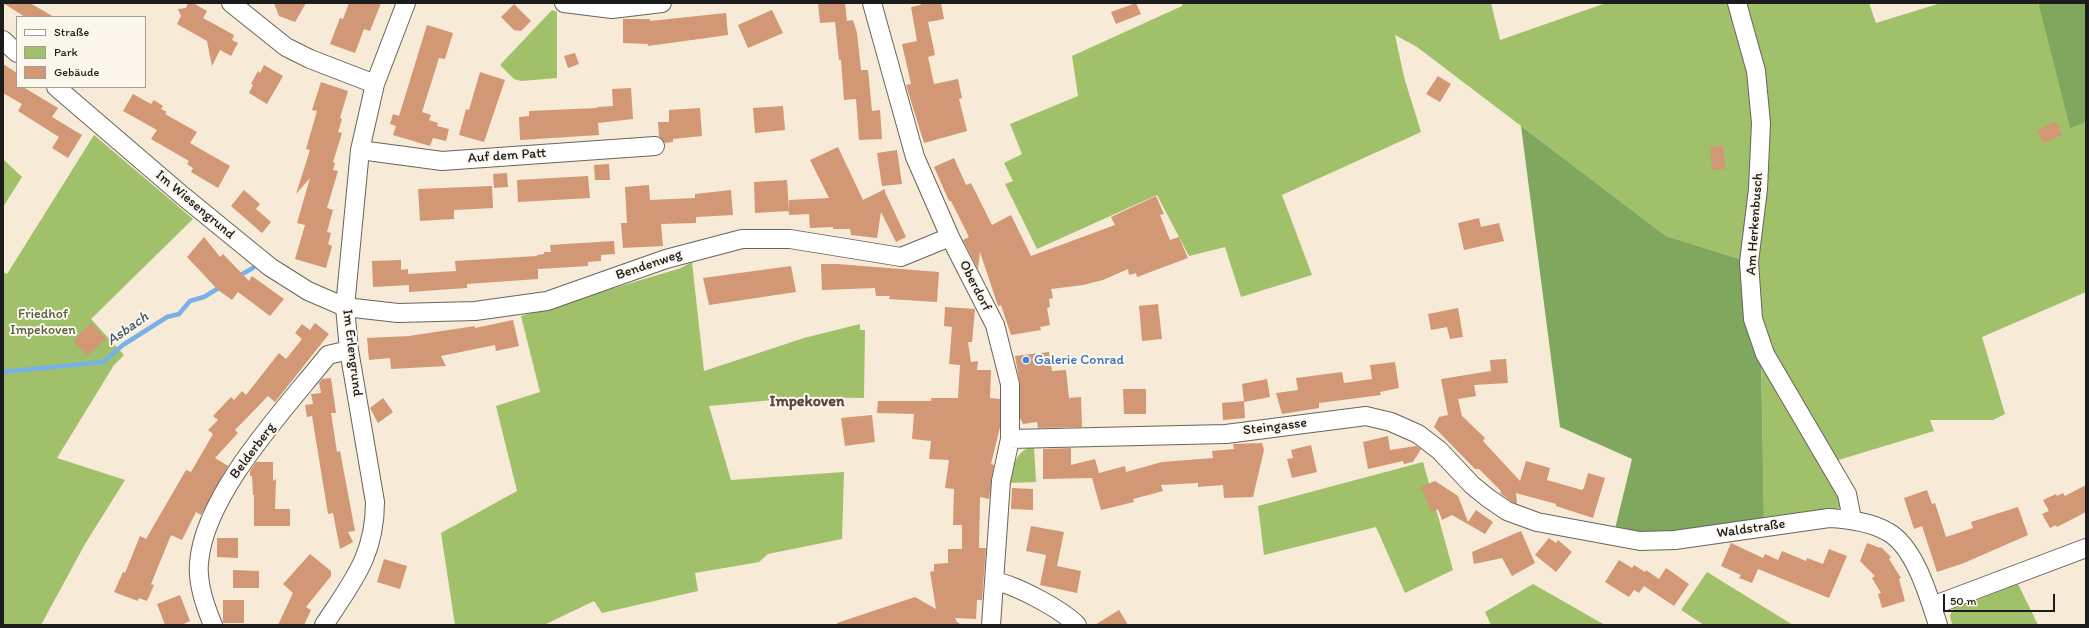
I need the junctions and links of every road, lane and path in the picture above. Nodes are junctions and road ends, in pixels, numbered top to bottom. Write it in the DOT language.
graph roads {
  1 [pos="231,3"];
  2 [pos="406,3"];
  3 [pos="564,3"];
  4 [pos="662,3"];
  5 [pos="872,3"];
  6 [pos="1737,3"];
  7 [pos="3,40"];
  8 [pos="16,52"];
  9 [pos="375,84"];
  10 [pos="57,88"];
  11 [pos="655,146"];
  12 [pos="360,150"];
  13 [pos="950,236"];
  14 [pos="346,307"];
  15 [pos="349,350"];
  16 [pos="1010,439"];
  17 [pos="1507,510"];
  18 [pos="1852,520"];
  19 [pos="2086,548"];
  20 [pos="994,581"];
  21 [pos="1932,606"];
  22 [pos="213,625"];
  23 [pos="324,625"];
  24 [pos="990,625"];
  25 [pos="1077,625"];
  26 [pos="1938,625"];
  1 -- 9 [label="street"];
  2 -- 9 [label="street, Im Erlengrund"];
  3 -- 4 [label="street"];
  5 -- 13 [label="street, Oberdorf"];
  6 -- 18 [label="street, Am Herkenbusch"];
  7 -- 8 [label="street"];
  9 -- 12 [label="street, Im Erlengrund"];
  10 -- 14 [label="street, Im Wiesengrund"];
  11 -- 12 [label="street, Auf dem Patt"];
  12 -- 14 [label="street, Im Erlengrund"];
  13 -- 14 [label="street, Bendenweg"];
  13 -- 16 [label="street, Oberdorf"];
  14 -- 15 [label="street, Im Erlengrund"];
  15 -- 22 [label="street, Belderberg"];
  15 -- 23 [label="street, Im Erlengrund"];
  16 -- 17 [label="street, Steingasse"];
  16 -- 20 [label="street, Oberdorf"];
  17 -- 18 [label="street, Waldstraße"];
  18 -- 21 [label="street, Waldstraße"];
  19 -- 21 [label="street"];
  20 -- 24 [label="street, Oberdorf"];
  20 -- 25 [label="street"];
  21 -- 26 [label="street, Waldstraße"];
}
